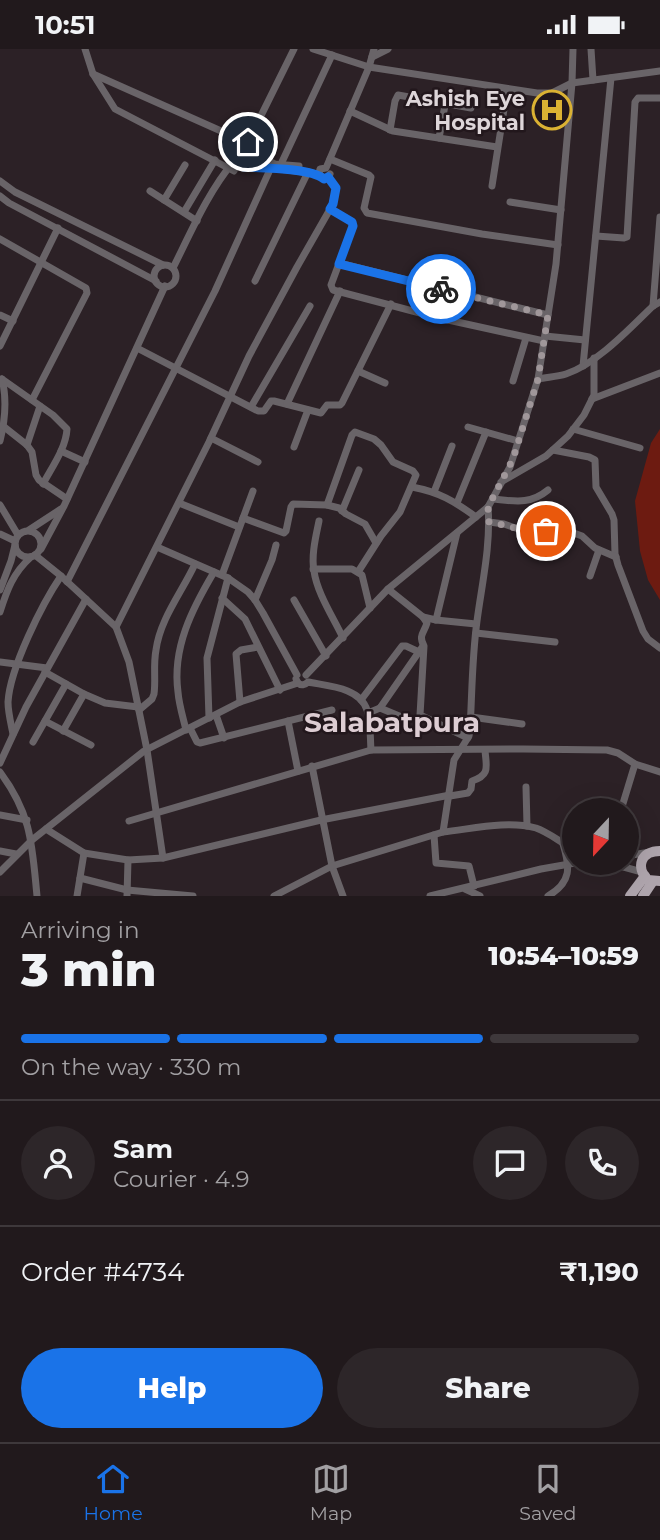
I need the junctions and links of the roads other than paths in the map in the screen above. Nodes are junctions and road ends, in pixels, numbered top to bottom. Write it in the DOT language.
graph roads {
  1 [pos="85,49"];
  2 [pos="294,49"];
  3 [pos="313,49"];
  4 [pos="388,49"];
  5 [pos="573,49"];
  6 [pos="591,49"];
  7 [pos="373,53"];
  8 [pos="331,55"];
  9 [pos="369,67"];
  10 [pos="660,71"];
  11 [pos="93,74"];
  12 [pos="611,78"];
  13 [pos="593,80"];
  14 [pos="572,83"];
  15 [pos="507,90"];
  16 [pos="660,98"];
  17 [pos="445,104"];
  18 [pos="471,108"];
  19 [pos="350,111"];
  20 [pos="390,129"];
  21 [pos="439,138"];
  22 [pos="248,143"];
  23 [pos="497,147"];
  24 [pos="330,159"];
  25 [pos="215,160"];
  26 [pos="238,164"];
  27 [pos="185,165"];
  28 [pos="275,165"];
  29 [pos="322,170"];
  30 [pos="308,172"];
  31 [pos="0,181"];
  32 [pos="492,185"];
  33 [pos="150,191"];
  34 [pos="0,196"];
  35 [pos="164,200"];
  36 [pos="510,202"];
  37 [pos="330,209"];
  38 [pos="561,210"];
  39 [pos="184,212"];
  40 [pos="660,217"];
  41 [pos="197,221"];
  42 [pos="58,228"];
  43 [pos="596,236"];
  44 [pos="0,239"];
  45 [pos="558,245"];
  46 [pos="42,262"];
  47 [pos="339,264"];
  48 [pos="163,265"];
  49 [pos="173,268"];
  50 [pos="156,281"];
  51 [pos="255,281"];
  52 [pos="165,286"];
  53 [pos="447,290"];
  54 [pos="340,291"];
  55 [pos="391,304"];
  56 [pos="657,304"];
  57 [pos="310,306"];
  58 [pos="0,315"];
  59 [pos="548,315"];
  60 [pos="439,318"];
  61 [pos="13,321"];
  62 [pos="526,338"];
  63 [pos="545,339"];
  64 [pos="585,341"];
  65 [pos="0,346"];
  66 [pos="137,348"];
  67 [pos="594,358"];
  68 [pos="583,366"];
  69 [pos="176,368"];
  70 [pos="358,371"];
  71 [pos="660,373"];
  72 [pos="1,378"];
  73 [pos="538,379"];
  74 [pos="513,381"];
  75 [pos="385,383"];
  76 [pos="230,397"];
  77 [pos="592,399"];
  78 [pos="32,400"];
  79 [pos="287,404"];
  80 [pos="40,406"];
  81 [pos="251,407"];
  82 [pos="308,410"];
  83 [pos="3,426"];
  84 [pos="468,427"];
  85 [pos="573,429"];
  86 [pos="486,432"];
  87 [pos="211,438"];
  88 [pos="0,441"];
  89 [pos="518,441"];
  90 [pos="27,445"];
  91 [pos="452,446"];
  92 [pos="294,447"];
  93 [pos="640,448"];
  94 [pos="553,450"];
  95 [pos="61,451"];
  96 [pos="85,462"];
  97 [pos="258,462"];
  98 [pos="359,470"];
  99 [pos="501,483"];
  100 [pos="43,484"];
  101 [pos="412,487"];
  102 [pos="548,490"];
  103 [pos="253,491"];
  104 [pos="434,492"];
  105 [pos="493,499"];
  106 [pos="66,503"];
  107 [pos="179,503"];
  108 [pos="457,503"];
  109 [pos="327,505"];
  110 [pos="488,507"];
  111 [pos="1,510"];
  112 [pos="342,511"];
  113 [pos="476,517"];
  114 [pos="243,518"];
  115 [pos="319,521"];
  116 [pos="489,522"];
  117 [pos="239,527"];
  118 [pos="29,530"];
  119 [pos="457,532"];
  120 [pos="0,534"];
  121 [pos="16,541"];
  122 [pos="376,543"];
  123 [pos="276,545"];
  124 [pos="157,547"];
  125 [pos="598,550"];
  126 [pos="36,553"];
  127 [pos="616,557"];
  128 [pos="195,565"];
  129 [pos="313,569"];
  130 [pos="358,572"];
  131 [pos="221,575"];
  132 [pos="590,576"];
  133 [pos="64,579"];
  134 [pos="388,589"];
  135 [pos="0,590"];
  136 [pos="222,598"];
  137 [pos="86,599"];
  138 [pos="255,600"];
  139 [pos="294,600"];
  140 [pos="370,608"];
  141 [pos="0,613"];
  142 [pos="424,617"];
  143 [pos="436,620"];
  144 [pos="116,627"];
  145 [pos="476,629"];
  146 [pos="343,638"];
  147 [pos="555,642"];
  148 [pos="258,647"];
  149 [pos="660,648"];
  150 [pos="421,649"];
  151 [pos="326,656"];
  152 [pos="0,663"];
  153 [pos="17,664"];
  154 [pos="46,670"];
  155 [pos="307,678"];
  156 [pos="298,679"];
  157 [pos="66,684"];
  158 [pos="279,690"];
  159 [pos="84,694"];
  160 [pos="361,700"];
  161 [pos="240,702"];
  162 [pos="380,708"];
  163 [pos="139,709"];
  164 [pos="332,710"];
  165 [pos="368,713"];
  166 [pos="213,716"];
  167 [pos="471,717"];
  168 [pos="404,718"];
  169 [pos="45,721"];
  170 [pos="288,721"];
  171 [pos="522,724"];
  172 [pos="188,729"];
  173 [pos="63,731"];
  174 [pos="13,734"];
  175 [pos="224,737"];
  176 [pos="467,738"];
  177 [pos="33,743"];
  178 [pos="91,745"];
  179 [pos="147,750"];
  180 [pos="371,750"];
  181 [pos="460,750"];
  182 [pos="485,750"];
  183 [pos="0,763"];
  184 [pos="635,764"];
  185 [pos="312,767"];
  186 [pos="298,771"];
  187 [pos="0,772"];
  188 [pos="660,772"];
  189 [pos="4,780"];
  190 [pos="526,787"];
  191 [pos="450,795"];
  192 [pos="625,798"];
  193 [pos="157,813"];
  194 [pos="0,815"];
  195 [pos="27,820"];
  196 [pos="321,820"];
  197 [pos="129,821"];
  198 [pos="527,827"];
  199 [pos="46,829"];
  200 [pos="443,832"];
  201 [pos="434,835"];
  202 [pos="32,840"];
  203 [pos="562,843"];
  204 [pos="0,851"];
  205 [pos="656,851"];
  206 [pos="84,853"];
  207 [pos="16,854"];
  208 [pos="163,858"];
  209 [pos="128,860"];
  210 [pos="562,865"];
  211 [pos="332,866"];
  212 [pos="0,872"];
  213 [pos="567,875"];
  214 [pos="80,878"];
  215 [pos="650,878"];
  216 [pos="474,886"];
  217 [pos="463,889"];
  218 [pos="127,893"];
  219 [pos="448,894"];
  220 [pos="163,895"];
  221 [pos="37,896"];
  222 [pos="77,896"];
  223 [pos="192,896"];
  224 [pos="274,896"];
  225 [pos="343,896"];
  226 [pos="430,896"];
  227 [pos="480,896"];
  228 [pos="551,896"];
  229 [pos="630,896"];
  230 [pos="643,896"];
  1 -- 11 [label="street"];
  2 -- 22 [label="street"];
  3 -- 8 [label="street"];
  4 -- 7 [label="street"];
  5 -- 14 [label="street"];
  6 -- 13 [label="street"];
  7 -- 9 [label="street"];
  8 -- 9 [label="street"];
  8 -- 28 [label="street"];
  9 -- 15 [label="street"];
  9 -- 19 [label="street"];
  10 -- 12 [label="street"];
  11 -- 22 [label="street"];
  11 -- 25 [label="street"];
  12 -- 13 [label="street"];
  12 -- 43 [label="street"];
  13 -- 14 [label="street"];
  14 -- 15 [label="street"];
  14 -- 38 [label="street"];
  15 -- 23 [label="street"];
  16 -- 43 [label="street"];
  17 -- 18 [label="street"];
  17 -- 20 [label="street"];
  17 -- 21 [label="street"];
  19 -- 20 [label="street"];
  19 -- 24 [label="street"];
  20 -- 21 [label="street"];
  21 -- 23 [label="street"];
  22 -- 26 [label="street"];
  23 -- 32 [label="street"];
  24 -- 29 [label="street"];
  24 -- 45 [label="street"];
  25 -- 26 [label="street"];
  25 -- 39 [label="street"];
  26 -- 28 [label="street"];
  26 -- 41 [label="street"];
  27 -- 35 [label="street"];
  28 -- 29 [label="street"];
  28 -- 30 [label="street"];
  28 -- 69 [label="street"];
  29 -- 30 [label="street"];
  29 -- 37 [label="street"];
  30 -- 51 [label="street"];
  31 -- 48 [label="street"];
  33 -- 35 [label="street"];
  34 -- 42 [label="street"];
  35 -- 39 [label="street"];
  36 -- 38 [label="street"];
  37 -- 47 [label="street"];
  37 -- 76 [label="street"];
  38 -- 45 [label="street"];
  39 -- 41 [label="street"];
  40 -- 56 [label="street"];
  41 -- 49 [label="street"];
  42 -- 46 [label="street"];
  42 -- 50 [label="street"];
  43 -- 64 [label="street"];
  44 -- 46 [label="street"];
  45 -- 59 [label="street"];
  46 -- 61 [label="street"];
  46 -- 78 [label="street"];
  47 -- 53 [label="street"];
  47 -- 54 [label="street"];
  48 -- 49 [label="street"];
  48 -- 50 [label="street"];
  49 -- 52 [label="street"];
  50 -- 52 [label="street"];
  52 -- 66 [label="street"];
  53 -- 59 [label="street"];
  53 -- 60 [label="street"];
  54 -- 55 [label="street"];
  54 -- 79 [label="street"];
  55 -- 60 [label="street"];
  55 -- 70 [label="street"];
  56 -- 67 [label="street"];
  57 -- 81 [label="street"];
  58 -- 61 [label="street"];
  59 -- 63 [label="street"];
  60 -- 62 [label="street"];
  61 -- 65 [label="street"];
  62 -- 63 [label="street"];
  62 -- 74 [label="street"];
  63 -- 64 [label="street"];
  63 -- 73 [label="street"];
  64 -- 68 [label="street"];
  66 -- 69 [label="street"];
  66 -- 96 [label="street"];
  67 -- 68 [label="street"];
  67 -- 77 [label="street"];
  68 -- 73 [label="street"];
  69 -- 76 [label="street"];
  69 -- 133 [label="street"];
  70 -- 75 [label="street"];
  70 -- 82 [label="street"];
  71 -- 77 [label="street"];
  72 -- 78 [label="street"];
  72 -- 83 [label="street"];
  73 -- 89 [label="street"];
  76 -- 81 [label="street"];
  76 -- 87 [label="street"];
  77 -- 85 [label="street"];
  78 -- 80 [label="street"];
  79 -- 81 [label="street"];
  79 -- 82 [label="street"];
  80 -- 90 [label="street"];
  80 -- 95 [label="street"];
  82 -- 92 [label="street"];
  83 -- 88 [label="street"];
  83 -- 90 [label="street"];
  84 -- 86 [label="street"];
  85 -- 93 [label="street"];
  85 -- 94 [label="street"];
  86 -- 89 [label="street"];
  86 -- 108 [label="street"];
  87 -- 97 [label="street"];
  87 -- 107 [label="street"];
  89 -- 99 [label="street"];
  90 -- 100 [label="street"];
  91 -- 104 [label="street"];
  94 -- 99 [label="street"];
  94 -- 127 [label="street"];
  95 -- 96 [label="street"];
  95 -- 100 [label="street"];
  96 -- 106 [label="street"];
  98 -- 112 [label="street"];
  99 -- 105 [label="street"];
  100 -- 106 [label="street"];
  101 -- 104 [label="street"];
  101 -- 109 [label="street"];
  101 -- 122 [label="street"];
  102 -- 105 [label="street"];
  103 -- 114 [label="street"];
  104 -- 108 [label="street"];
  105 -- 110 [label="street"];
  106 -- 118 [label="street"];
  106 -- 126 [label="street"];
  107 -- 117 [label="street"];
  107 -- 124 [label="street"];
  108 -- 113 [label="street"];
  109 -- 112 [label="street"];
  109 -- 114 [label="street"];
  110 -- 113 [label="street"];
  110 -- 116 [label="street"];
  111 -- 121 [label="street"];
  112 -- 122 [label="street"];
  113 -- 119 [label="street"];
  114 -- 117 [label="street"];
  115 -- 129 [label="street"];
  116 -- 125 [label="street"];
  116 -- 145 [label="street"];
  117 -- 131 [label="street"];
  118 -- 121 [label="street"];
  118 -- 126 [label="street"];
  119 -- 134 [label="street"];
  119 -- 143 [label="street"];
  120 -- 121 [label="street"];
  121 -- 126 [label="street"];
  121 -- 135 [label="street"];
  122 -- 130 [label="street"];
  123 -- 138 [label="street"];
  124 -- 128 [label="street"];
  124 -- 144 [label="street"];
  125 -- 127 [label="street"];
  125 -- 132 [label="street"];
  126 -- 133 [label="street"];
  126 -- 141 [label="street"];
  127 -- 149 [label="street"];
  128 -- 131 [label="street"];
  128 -- 163 [label="street"];
  129 -- 130 [label="street"];
  129 -- 146 [label="street"];
  130 -- 140 [label="street"];
  131 -- 136 [label="street"];
  131 -- 138 [label="street"];
  131 -- 172 [label="street"];
  133 -- 137 [label="street"];
  133 -- 153 [label="street"];
  134 -- 140 [label="street"];
  134 -- 142 [label="street"];
  136 -- 148 [label="street"];
  136 -- 166 [label="street"];
  137 -- 144 [label="street"];
  137 -- 154 [label="street"];
  138 -- 156 [label="street"];
  139 -- 151 [label="street"];
  140 -- 146 [label="street"];
  142 -- 143 [label="street"];
  142 -- 150 [label="street"];
  143 -- 145 [label="street"];
  144 -- 163 [label="street"];
  145 -- 147 [label="street"];
  145 -- 167 [label="street"];
  146 -- 151 [label="street"];
  148 -- 158 [label="street"];
  148 -- 161 [label="street"];
  150 -- 160 [label="street"];
  150 -- 162 [label="street"];
  150 -- 176 [label="street"];
  151 -- 155 [label="street"];
  152 -- 153 [label="street"];
  153 -- 154 [label="street"];
  153 -- 174 [label="street"];
  154 -- 157 [label="street"];
  154 -- 174 [label="street"];
  155 -- 156 [label="street"];
  155 -- 160 [label="street"];
  156 -- 158 [label="street"];
  157 -- 159 [label="street"];
  157 -- 169 [label="street"];
  158 -- 161 [label="street"];
  159 -- 163 [label="street"];
  159 -- 173 [label="street"];
  160 -- 165 [label="street"];
  161 -- 166 [label="street"];
  162 -- 165 [label="street"];
  162 -- 168 [label="street"];
  163 -- 179 [label="street"];
  164 -- 170 [label="street"];
  165 -- 180 [label="street"];
  166 -- 172 [label="street"];
  166 -- 175 [label="street"];
  167 -- 171 [label="street"];
  167 -- 176 [label="street"];
  169 -- 173 [label="street"];
  169 -- 177 [label="street"];
  170 -- 175 [label="street"];
  170 -- 186 [label="street"];
  172 -- 175 [label="street"];
  172 -- 179 [label="street"];
  173 -- 178 [label="street"];
  174 -- 183 [label="street"];
  176 -- 181 [label="street"];
  179 -- 193 [label="street"];
  179 -- 199 [label="street"];
  180 -- 181 [label="street"];
  180 -- 185 [label="street"];
  181 -- 182 [label="street"];
  181 -- 191 [label="street"];
  182 -- 184 [label="street"];
  182 -- 191 [label="street"];
  184 -- 188 [label="street"];
  184 -- 192 [label="street"];
  185 -- 186 [label="street"];
  185 -- 196 [label="street"];
  186 -- 193 [label="street"];
  187 -- 189 [label="street"];
  189 -- 195 [label="street"];
  190 -- 198 [label="street"];
  191 -- 196 [label="street"];
  191 -- 200 [label="street"];
  193 -- 197 [label="street"];
  193 -- 208 [label="street"];
  194 -- 195 [label="street"];
  195 -- 202 [label="street"];
  196 -- 208 [label="street"];
  196 -- 211 [label="street"];
  198 -- 200 [label="street"];
  198 -- 203 [label="street"];
  199 -- 202 [label="street"];
  199 -- 206 [label="street"];
  200 -- 201 [label="street"];
  201 -- 211 [label="street"];
  201 -- 216 [label="street"];
  202 -- 207 [label="street"];
  202 -- 221 [label="street"];
  204 -- 207 [label="street"];
  205 -- 215 [label="main road"];
  206 -- 209 [label="street"];
  206 -- 214 [label="street"];
  207 -- 212 [label="street"];
  208 -- 209 [label="street"];
  209 -- 218 [label="street"];
  210 -- 216 [label="street"];
  211 -- 224 [label="street"];
  211 -- 225 [label="street"];
  213 -- 228 [label="street"];
  214 -- 218 [label="street"];
  214 -- 222 [label="street"];
  215 -- 229 [label="main road"];
  215 -- 230 [label="main road"];
  216 -- 217 [label="street"];
  217 -- 219 [label="street"];
  217 -- 227 [label="street"];
  218 -- 220 [label="street"];
  219 -- 226 [label="street"];
  220 -- 223 [label="street"];
}
